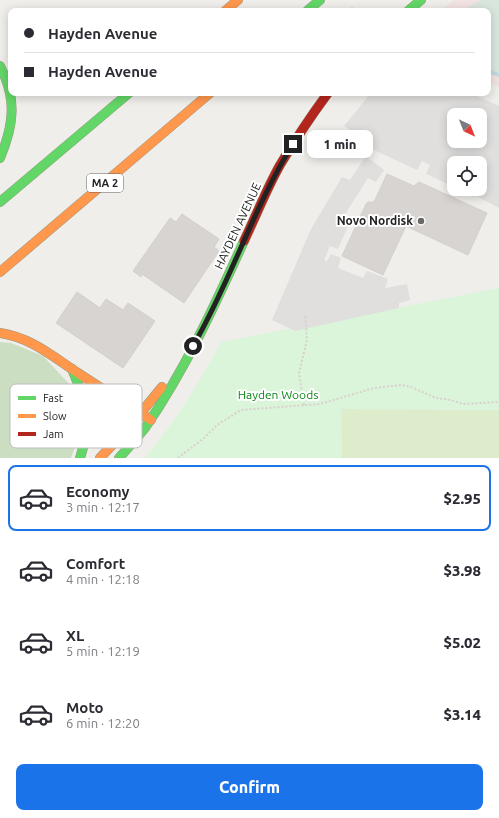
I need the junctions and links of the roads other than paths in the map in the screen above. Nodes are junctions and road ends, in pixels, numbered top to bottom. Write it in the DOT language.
graph roads {
  1 [pos="238,0"];
  2 [pos="320,0"];
  3 [pos="421,0"];
  4 [pos="229,8"];
  5 [pos="311,8"];
  6 [pos="412,8"];
  7 [pos="0,66"];
  8 [pos="8,84"];
  9 [pos="10,96"];
  10 [pos="124,96"];
  11 [pos="206,96"];
  12 [pos="326,96"];
  13 [pos="0,158"];
  14 [pos="0,202"];
  15 [pos="0,272"];
  16 [pos="0,333"];
  17 [pos="189,354"];
  18 [pos="72,369"];
  19 [pos="78,384"];
  20 [pos="96,384"];
  21 [pos="142,412"];
  22 [pos="142,414"];
  23 [pos="151,420"];
  24 [pos="142,431"];
  25 [pos="83,448"];
  26 [pos="109,448"];
  27 [pos="128,448"];
  28 [pos="80,458"];
  29 [pos="100,458"];
  30 [pos="119,458"];
  1 -- 4 [label="main road"];
  2 -- 5 [label="main road"];
  3 -- 6 [label="main road"];
  7 -- 8 [label="main road"];
  9 -- 13 [label="main road"];
  10 -- 14 [label="main road"];
  11 -- 15 [label="main road, MA 2"];
  12 -- 17 [label="main road, HAYDEN AVENUE"];
  16 -- 18 [label="main road"];
  17 -- 21 [label="main road, HAYDEN AVENUE"];
  17 -- 23 [label="main road, HAYDEN AVENUE"];
  18 -- 19 [label="main road"];
  18 -- 20 [label="main road"];
  22 -- 23 [label="main road"];
  23 -- 24 [label="main road, HAYDEN AVENUE"];
  25 -- 28 [label="main road"];
  26 -- 29 [label="main road, HAYDEN AVENUE"];
  27 -- 30 [label="main road, HAYDEN AVENUE"];
}
